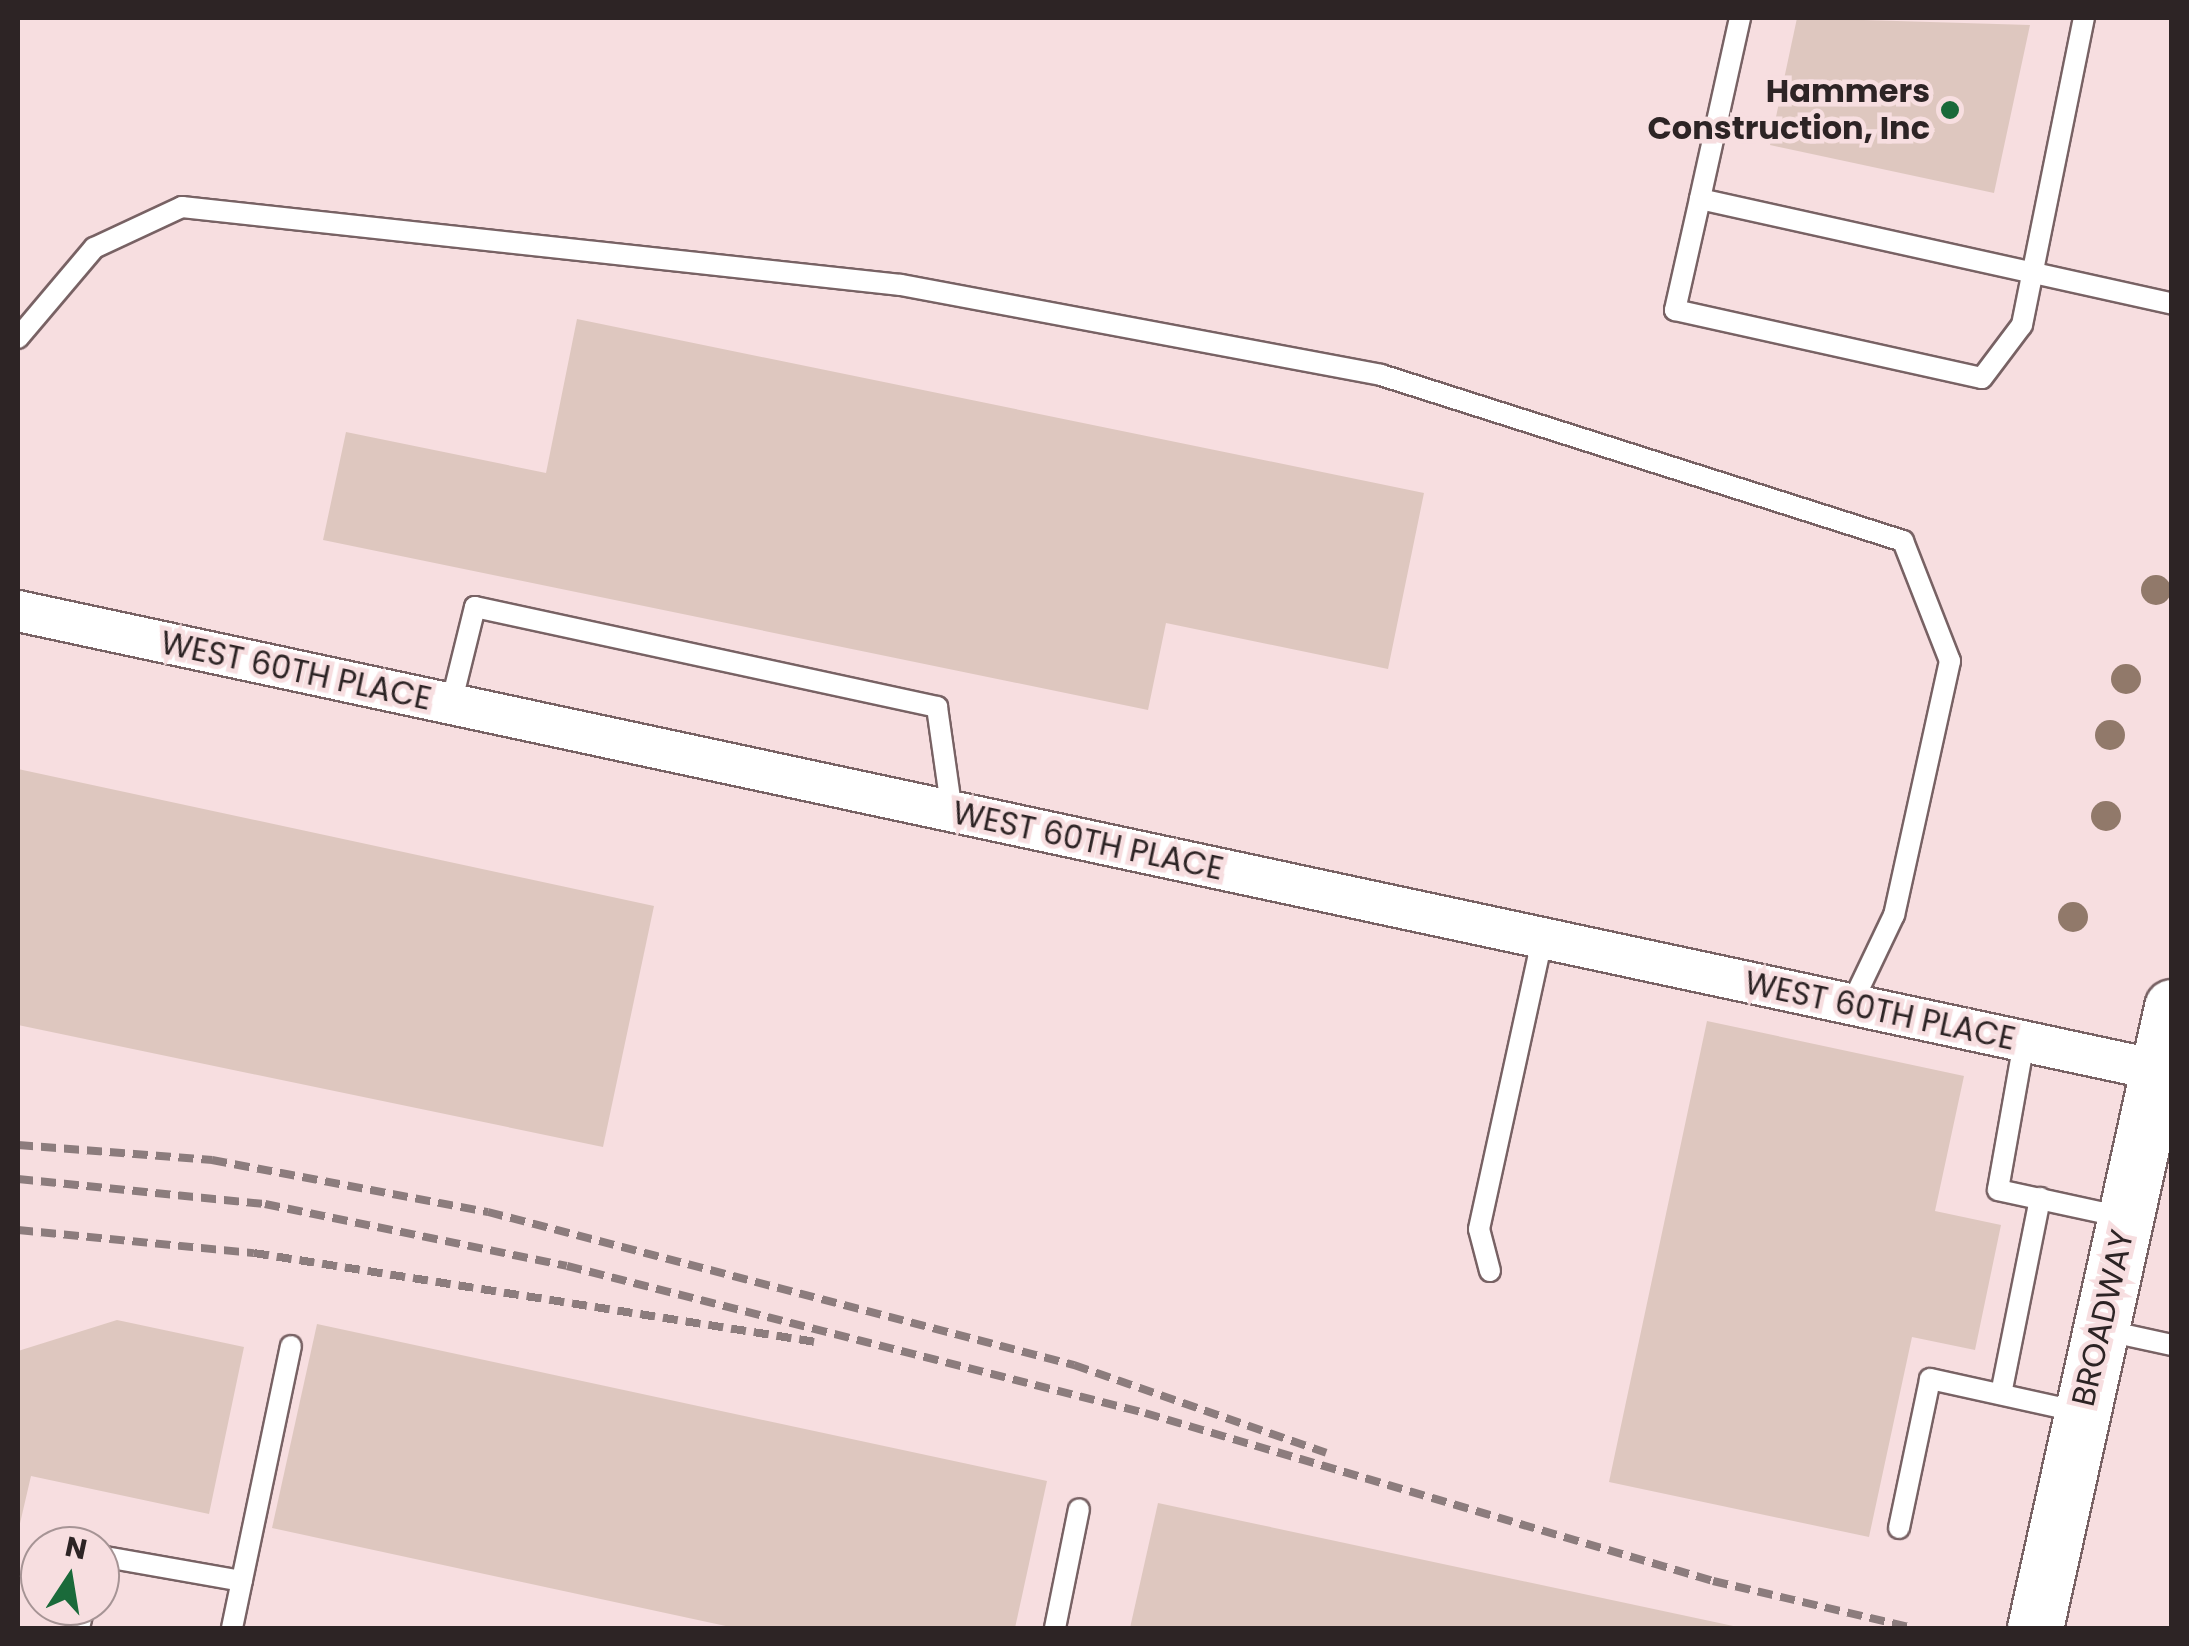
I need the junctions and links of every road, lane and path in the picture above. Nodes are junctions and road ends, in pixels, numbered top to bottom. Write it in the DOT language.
graph roads {
  1 [pos="1740,18"];
  2 [pos="2084,18"];
  3 [pos="1700,199"];
  4 [pos="2034,273"];
  5 [pos="2172,304"];
  6 [pos="18,338"];
  7 [pos="18,611"];
  8 [pos="450,704"];
  9 [pos="952,812"];
  10 [pos="1542,939"];
  11 [pos="1851,1005"];
  12 [pos="2172,1008"];
  13 [pos="2024,1042"];
  14 [pos="2158,1070"];
  15 [pos="2040,1198"];
  16 [pos="2126,1217"];
  17 [pos="1490,1271"];
  18 [pos="2101,1330"];
  19 [pos="2172,1345"];
  20 [pos="291,1346"];
  21 [pos="2001,1394"];
  22 [pos="2082,1412"];
  23 [pos="1078,1510"];
  24 [pos="1899,1528"];
  25 [pos="120,1560"];
  26 [pos="242,1581"];
  27 [pos="232,1628"];
  28 [pos="1055,1628"];
  29 [pos="2035,1628"];
  1 -- 3 [label="lane"];
  2 -- 4 [label="lane"];
  3 -- 4 [label="lane"];
  3 -- 4 [label="lane"];
  4 -- 5 [label="lane"];
  6 -- 11 [label="lane"];
  7 -- 8 [label="street, WEST 60TH PLACE"];
  8 -- 9 [label="street, WEST 60TH PLACE"];
  8 -- 9 [label="lane"];
  9 -- 10 [label="street, WEST 60TH PLACE"];
  10 -- 11 [label="street, WEST 60TH PLACE"];
  10 -- 17 [label="lane"];
  11 -- 13 [label="street, WEST 60TH PLACE"];
  12 -- 14 [label="main road, BROADWAY"];
  13 -- 14 [label="street, WEST 60TH PLACE"];
  13 -- 15 [label="lane"];
  14 -- 16 [label="main road, BROADWAY"];
  15 -- 16 [label="lane"];
  15 -- 21 [label="lane"];
  16 -- 18 [label="main road, BROADWAY"];
  18 -- 19 [label="lane"];
  18 -- 22 [label="main road, BROADWAY"];
  20 -- 26 [label="lane"];
  21 -- 22 [label="lane"];
  21 -- 24 [label="lane"];
  22 -- 29 [label="main road, BROADWAY"];
  23 -- 28 [label="lane"];
  25 -- 26 [label="lane"];
  26 -- 27 [label="lane"];
}
